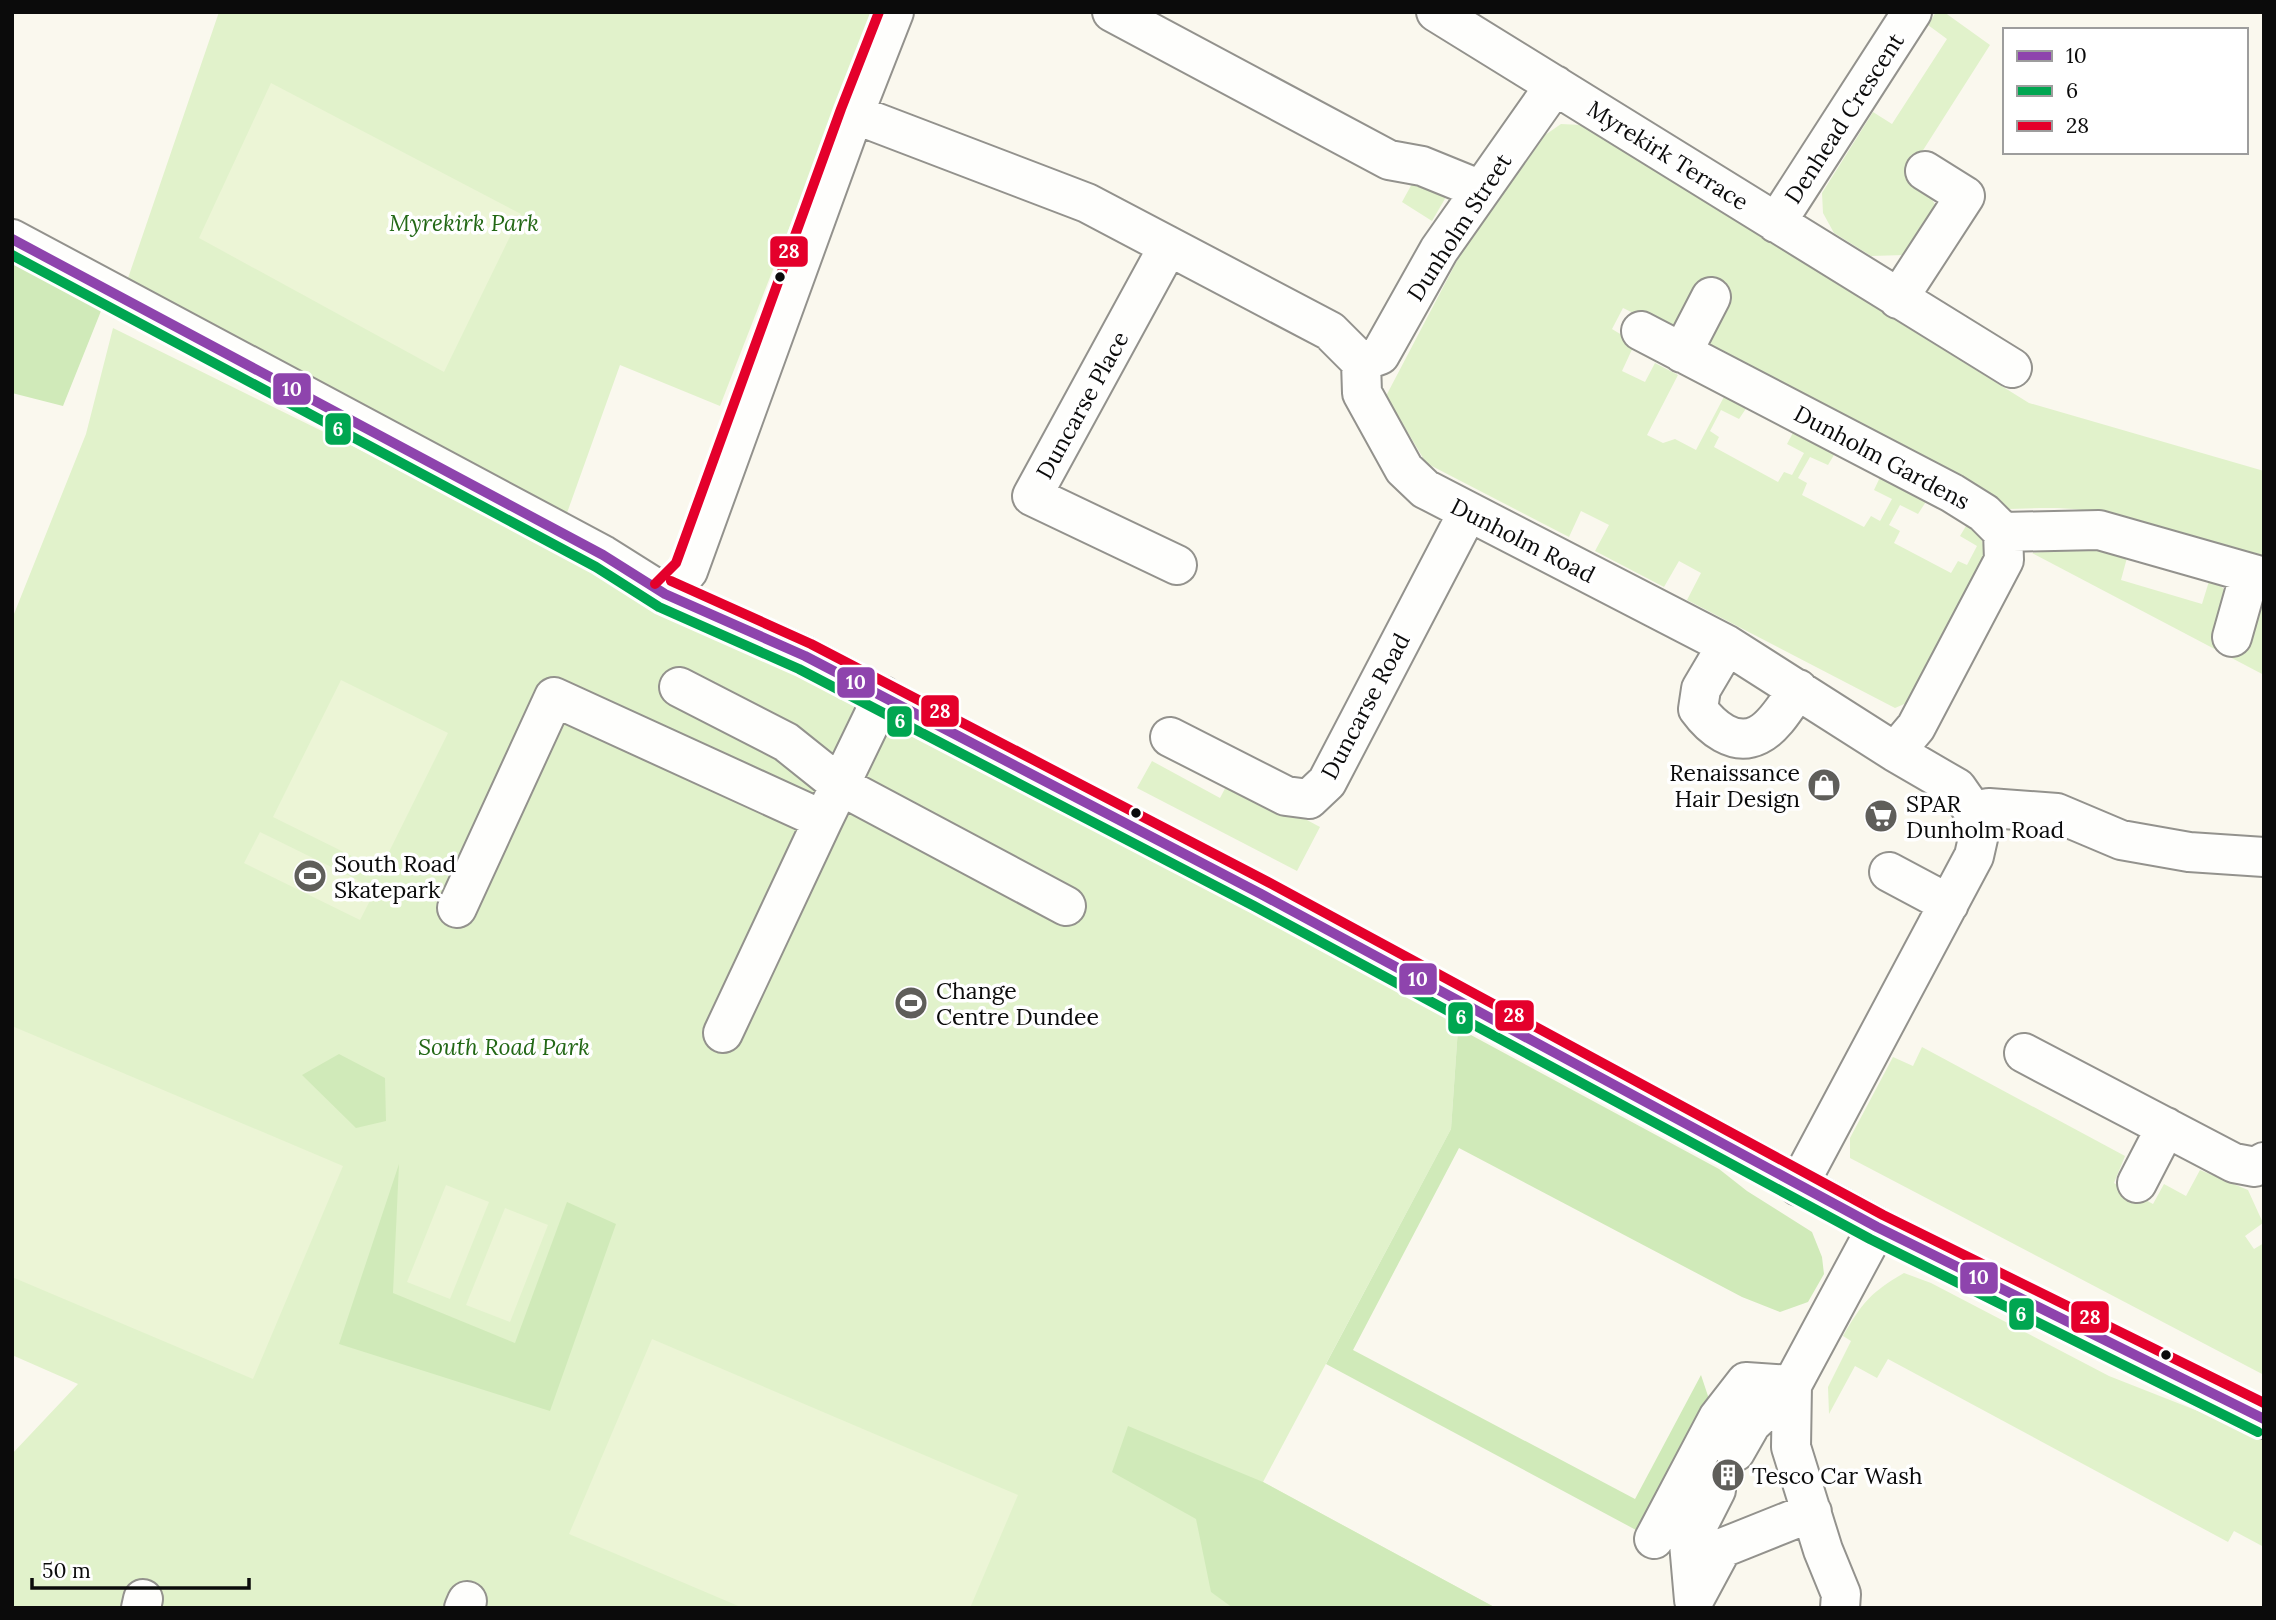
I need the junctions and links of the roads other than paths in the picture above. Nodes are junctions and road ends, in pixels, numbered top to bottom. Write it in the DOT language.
graph roads {
  1 [pos="894,12"];
  2 [pos="1112,12"];
  3 [pos="1912,12"];
  4 [pos="1457,17"];
  5 [pos="1555,85"];
  6 [pos="854,114"];
  7 [pos="1925,171"];
  8 [pos="1481,190"];
  9 [pos="1776,223"];
  10 [pos="12,239"];
  11 [pos="1168,247"];
  12 [pos="1711,297"];
  13 [pos="1898,299"];
  14 [pos="1641,331"];
  15 [pos="1682,353"];
  16 [pos="1361,362"];
  17 [pos="2012,368"];
  18 [pos="1468,512"];
  19 [pos="2003,532"];
  20 [pos="1177,565"];
  21 [pos="2257,575"];
  22 [pos="665,594"];
  23 [pos="2232,637"];
  24 [pos="1727,645"];
  25 [pos="679,687"];
  26 [pos="1798,689"];
  27 [pos="883,696"];
  28 [pos="1170,737"];
  29 [pos="1895,752"];
  30 [pos="841,786"];
  31 [pos="1973,811"];
  32 [pos="823,820"];
  33 [pos="2264,857"];
  34 [pos="1889,872"];
  35 [pos="1949,904"];
  36 [pos="1066,906"];
  37 [pos="457,908"];
  38 [pos="723,1033"];
  39 [pos="2024,1053"];
  40 [pos="2166,1127"];
  41 [pos="2261,1174"];
  42 [pos="2137,1183"];
  43 [pos="1798,1186"];
  44 [pos="1877,1227"];
  45 [pos="1792,1385"];
  46 [pos="2264,1419"];
  47 [pos="1735,1452"];
  48 [pos="1716,1490"];
  49 [pos="1812,1512"];
  50 [pos="1654,1539"];
  51 [pos="1823,1550"];
  52 [pos="1815,1608"];
  53 [pos="1840,1608"];
  1 -- 6 [label="street"];
  2 -- 8 [label="street"];
  3 -- 9 [label="street, Denhead Crescent"];
  4 -- 5 [label="street, Myrekirk Terrace"];
  5 -- 8 [label="street, Dunholm Street"];
  5 -- 9 [label="street, Myrekirk Terrace"];
  6 -- 11 [label="street"];
  6 -- 22 [label="street"];
  7 -- 13 [label="street"];
  8 -- 16 [label="street, Dunholm Street"];
  9 -- 13 [label="street, Myrekirk Terrace"];
  10 -- 22 [label="street"];
  11 -- 16 [label="street"];
  11 -- 20 [label="street, Duncarse Place"];
  12 -- 15 [label="street"];
  13 -- 17 [label="street, Myrekirk Terrace"];
  14 -- 15 [label="street, Dunholm Gardens"];
  15 -- 19 [label="street, Dunholm Gardens"];
  16 -- 18 [label="street, Dunholm Road"];
  18 -- 24 [label="street, Dunholm Road"];
  18 -- 28 [label="street, Duncarse Road"];
  19 -- 21 [label="street"];
  19 -- 29 [label="street"];
  21 -- 23 [label="street"];
  22 -- 27 [label="street"];
  24 -- 26 [label="street, Dunholm Road"];
  24 -- 26 [label="street"];
  25 -- 30 [label="street"];
  26 -- 29 [label="street, Dunholm Road"];
  27 -- 30 [label="street"];
  27 -- 43 [label="street"];
  29 -- 31 [label="street, Dunholm Road"];
  30 -- 32 [label="street"];
  30 -- 36 [label="street"];
  31 -- 33 [label="street"];
  31 -- 35 [label="street"];
  32 -- 37 [label="street"];
  32 -- 38 [label="street"];
  34 -- 35 [label="street"];
  35 -- 43 [label="street"];
  39 -- 40 [label="street"];
  40 -- 41 [label="street"];
  40 -- 42 [label="street"];
  43 -- 44 [label="street"];
  44 -- 45 [label="street"];
  44 -- 46 [label="street"];
  45 -- 47 [label="street"];
  45 -- 49 [label="street"];
  45 -- 50 [label="street"];
  48 -- 49 [label="street"];
  49 -- 51 [label="street"];
  51 -- 52 [label="street"];
  51 -- 53 [label="street"];
}
